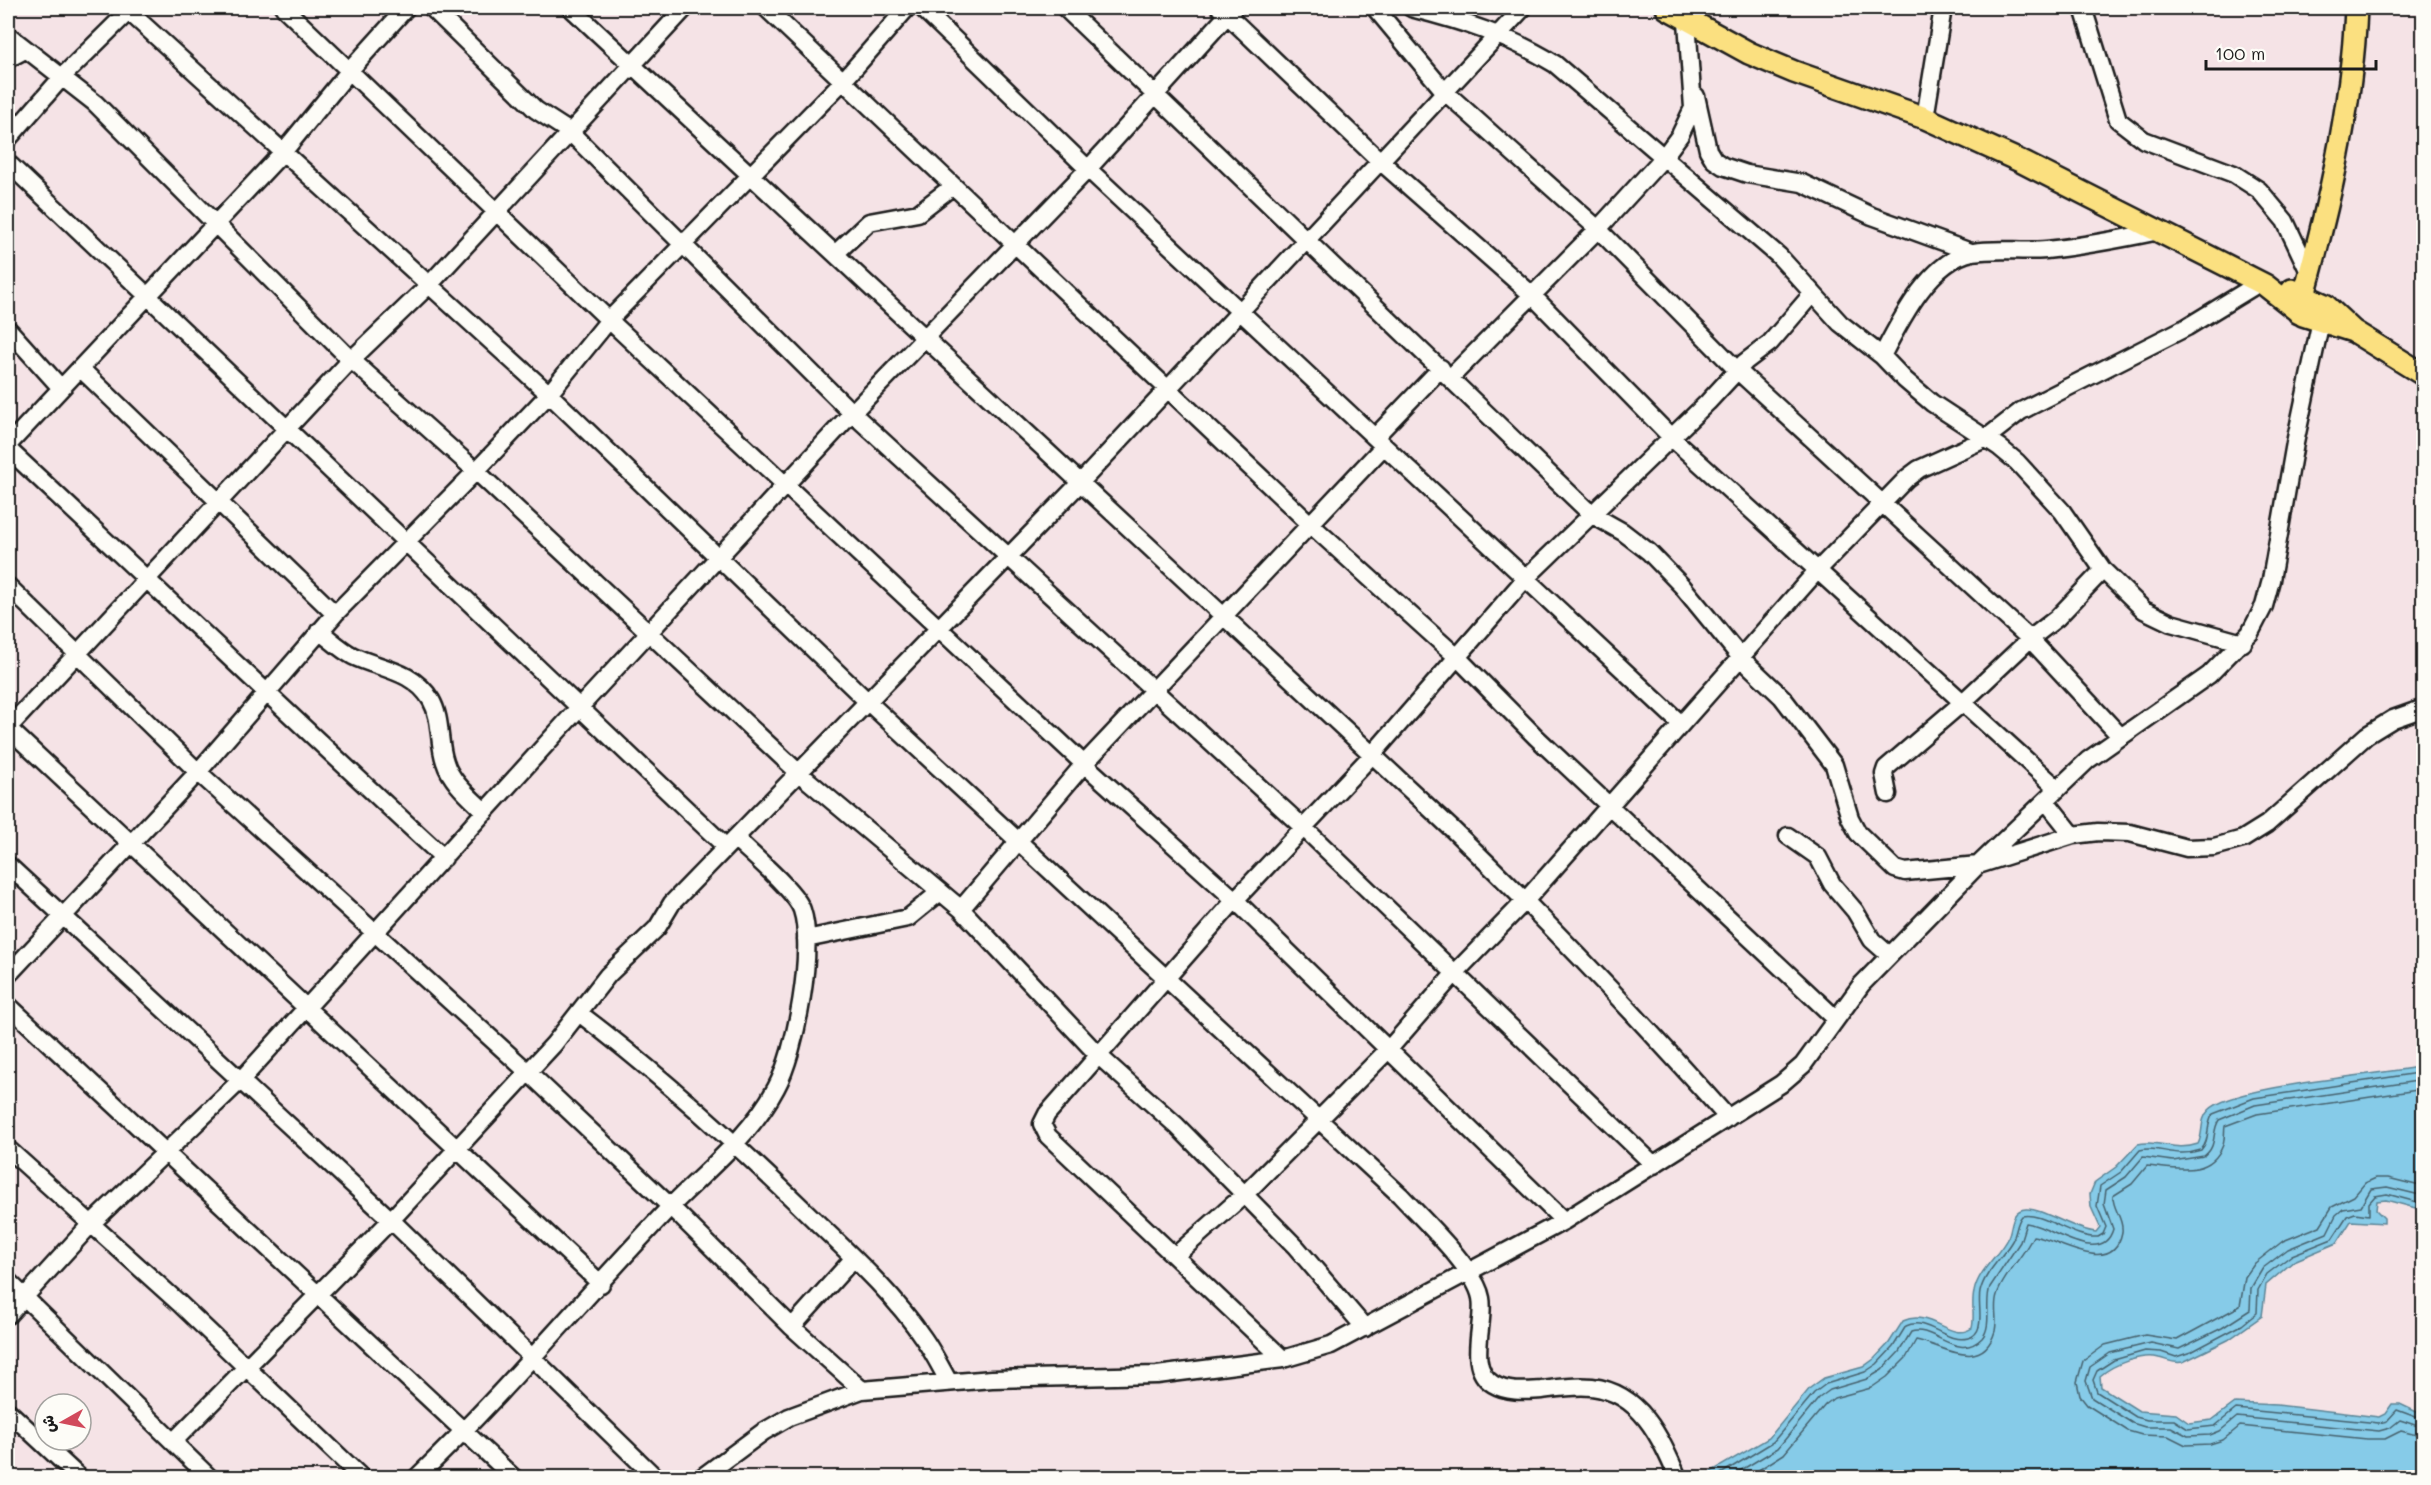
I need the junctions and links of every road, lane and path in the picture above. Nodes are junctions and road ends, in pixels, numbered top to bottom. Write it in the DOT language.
graph roads {
  1 [pos="284,8"];
  2 [pos="406,8"];
  3 [pos="432,8"];
  4 [pos="571,8"];
  5 [pos="685,8"];
  6 [pos="766,8"];
  7 [pos="907,8"];
  8 [pos="922,8"];
  9 [pos="1065,8"];
  10 [pos="1375,8"];
  11 [pos="1411,8"];
  12 [pos="1523,8"];
  13 [pos="1667,8"];
  14 [pos="1943,8"];
  15 [pos="2083,8"];
  16 [pos="2356,8"];
  17 [pos="128,9"];
  18 [pos="1226,10"];
  19 [pos="1464,15"];
  20 [pos="1687,21"];
  21 [pos="8,35"];
  22 [pos="1499,36"];
  23 [pos="25,50"];
  24 [pos="8,59"];
  25 [pos="631,65"];
  26 [pos="351,69"];
  27 [pos="63,76"];
  28 [pos="844,80"];
  29 [pos="1694,90"];
  30 [pos="1444,92"];
  31 [pos="1155,94"];
  32 [pos="1925,118"];
  33 [pos="570,132"];
  34 [pos="8,139"];
  35 [pos="284,151"];
  36 [pos="1663,158"];
  37 [pos="1379,160"];
  38 [pos="8,163"];
  39 [pos="1088,169"];
  40 [pos="751,174"];
  41 [pos="952,186"];
  42 [pos="495,212"];
  43 [pos="215,222"];
  44 [pos="1598,229"];
  45 [pos="2159,231"];
  46 [pos="1307,239"];
  47 [pos="684,245"];
  48 [pos="1015,246"];
  49 [pos="1971,252"];
  50 [pos="836,253"];
  51 [pos="2310,274"];
  52 [pos="2263,283"];
  53 [pos="429,285"];
  54 [pos="1813,293"];
  55 [pos="1531,294"];
  56 [pos="150,296"];
  57 [pos="2302,304"];
  58 [pos="1242,310"];
  59 [pos="2322,314"];
  60 [pos="609,320"];
  61 [pos="8,328"];
  62 [pos="926,339"];
  63 [pos="1882,356"];
  64 [pos="351,360"];
  65 [pos="80,368"];
  66 [pos="1737,370"];
  67 [pos="1446,373"];
  68 [pos="2424,375"];
  69 [pos="61,388"];
  70 [pos="1168,390"];
  71 [pos="549,394"];
  72 [pos="852,413"];
  73 [pos="288,428"];
  74 [pos="1672,438"];
  75 [pos="1984,440"];
  76 [pos="1379,441"];
  77 [pos="8,447"];
  78 [pos="476,471"];
  79 [pos="1081,482"];
  80 [pos="787,484"];
  81 [pos="220,502"];
  82 [pos="1882,503"];
  83 [pos="1591,514"];
  84 [pos="1309,523"];
  85 [pos="406,540"];
  86 [pos="1008,555"];
  87 [pos="719,558"];
  88 [pos="2103,570"];
  89 [pos="1816,572"];
  90 [pos="148,579"];
  91 [pos="1525,579"];
  92 [pos="8,586"];
  93 [pos="1223,613"];
  94 [pos="335,614"];
  95 [pos="938,626"];
  96 [pos="319,631"];
  97 [pos="650,632"];
  98 [pos="2030,639"];
  99 [pos="2243,643"];
  100 [pos="78,653"];
  101 [pos="1457,657"];
  102 [pos="1742,659"];
  103 [pos="1152,690"];
  104 [pos="265,693"];
  105 [pos="867,701"];
  106 [pos="1962,703"];
  107 [pos="2424,708"];
  108 [pos="578,709"];
  109 [pos="1682,724"];
  110 [pos="8,728"];
  111 [pos="2121,737"];
  112 [pos="1372,755"];
  113 [pos="1084,764"];
  114 [pos="198,772"];
  115 [pos="799,773"];
  116 [pos="1888,794"];
  117 [pos="2052,795"];
  118 [pos="1610,806"];
  119 [pos="485,812"];
  120 [pos="1305,829"];
  121 [pos="2073,835"];
  122 [pos="1788,836"];
  123 [pos="1019,839"];
  124 [pos="730,842"];
  125 [pos="132,843"];
  126 [pos="444,858"];
  127 [pos="8,865"];
  128 [pos="1978,865"];
  129 [pos="940,892"];
  130 [pos="1235,900"];
  131 [pos="1526,900"];
  132 [pos="961,909"];
  133 [pos="61,915"];
  134 [pos="375,933"];
  135 [pos="806,939"];
  136 [pos="1889,955"];
  137 [pos="1455,973"];
  138 [pos="8,975"];
  139 [pos="1166,980"];
  140 [pos="8,1005"];
  141 [pos="308,1007"];
  142 [pos="579,1013"];
  143 [pos="1835,1018"];
  144 [pos="1389,1049"];
  145 [pos="1099,1056"];
  146 [pos="528,1072"];
  147 [pos="241,1080"];
  148 [pos="1728,1118"];
  149 [pos="1319,1122"];
  150 [pos="736,1143"];
  151 [pos="8,1149"];
  152 [pos="457,1149"];
  153 [pos="165,1152"];
  154 [pos="1654,1165"];
  155 [pos="1245,1194"];
  156 [pos="671,1206"];
  157 [pos="391,1220"];
  158 [pos="1563,1221"];
  159 [pos="91,1224"];
  160 [pos="1176,1256"];
  161 [pos="853,1259"];
  162 [pos="1469,1273"];
  163 [pos="8,1281"];
  164 [pos="601,1284"];
  165 [pos="319,1295"];
  166 [pos="25,1296"];
  167 [pos="8,1315"];
  168 [pos="792,1327"];
  169 [pos="1365,1328"];
  170 [pos="534,1359"];
  171 [pos="1283,1359"];
  172 [pos="246,1367"];
  173 [pos="949,1382"];
  174 [pos="862,1390"];
  175 [pos="8,1411"];
  176 [pos="464,1432"];
  177 [pos="173,1442"];
  178 [pos="1674,1470"];
  179 [pos="80,1478"];
  180 [pos="210,1478"];
  181 [pos="362,1478"];
  182 [pos="416,1478"];
  183 [pos="514,1478"];
  184 [pos="656,1478"];
  185 [pos="702,1478"];
  1 -- 26 [label="street"];
  2 -- 26 [label="street"];
  3 -- 33 [label="street"];
  4 -- 25 [label="street"];
  5 -- 25 [label="street"];
  6 -- 28 [label="street"];
  7 -- 28 [label="street"];
  8 -- 39 [label="street"];
  9 -- 31 [label="street"];
  10 -- 30 [label="street"];
  11 -- 19 [label="street"];
  12 -- 22 [label="street"];
  13 -- 20 [label="main road"];
  14 -- 32 [label="street"];
  15 -- 51 [label="street"];
  16 -- 51 [label="main road"];
  17 -- 27 [label="street"];
  17 -- 35 [label="street"];
  18 -- 31 [label="street"];
  18 -- 37 [label="street"];
  19 -- 22 [label="street"];
  20 -- 29 [label="street"];
  20 -- 32 [label="main road"];
  21 -- 23 [label="street"];
  22 -- 30 [label="street"];
  22 -- 36 [label="street"];
  23 -- 24 [label="street"];
  23 -- 27 [label="street"];
  25 -- 33 [label="street"];
  25 -- 40 [label="street"];
  26 -- 35 [label="street"];
  26 -- 42 [label="street"];
  27 -- 34 [label="street"];
  27 -- 43 [label="street"];
  28 -- 40 [label="street"];
  28 -- 41 [label="street"];
  29 -- 36 [label="street"];
  29 -- 49 [label="street"];
  30 -- 37 [label="street"];
  30 -- 44 [label="street"];
  31 -- 39 [label="street"];
  31 -- 46 [label="street"];
  32 -- 45 [label="main road"];
  33 -- 42 [label="street"];
  33 -- 47 [label="street"];
  35 -- 43 [label="street"];
  35 -- 53 [label="street"];
  36 -- 44 [label="street"];
  36 -- 54 [label="street"];
  37 -- 46 [label="street"];
  37 -- 55 [label="street"];
  38 -- 56 [label="street"];
  39 -- 48 [label="street"];
  39 -- 58 [label="street"];
  40 -- 47 [label="street"];
  40 -- 50 [label="street"];
  41 -- 48 [label="street"];
  41 -- 50 [label="street"];
  42 -- 53 [label="street"];
  42 -- 60 [label="street"];
  43 -- 56 [label="street"];
  43 -- 64 [label="street"];
  44 -- 55 [label="street"];
  44 -- 66 [label="street"];
  45 -- 49 [label="street"];
  45 -- 52 [label="main road"];
  46 -- 58 [label="street"];
  46 -- 67 [label="street"];
  47 -- 60 [label="street"];
  47 -- 72 [label="street"];
  48 -- 62 [label="street"];
  48 -- 70 [label="street"];
  49 -- 63 [label="street"];
  50 -- 62 [label="street"];
  51 -- 57 [label="main road"];
  52 -- 57 [label="main road"];
  52 -- 75 [label="street"];
  53 -- 64 [label="street"];
  53 -- 71 [label="street"];
  54 -- 63 [label="street"];
  54 -- 66 [label="street"];
  55 -- 67 [label="street"];
  55 -- 74 [label="street"];
  56 -- 65 [label="street"];
  56 -- 73 [label="street"];
  57 -- 59 [label="main road"];
  58 -- 70 [label="street"];
  58 -- 76 [label="street"];
  59 -- 68 [label="main road"];
  59 -- 99 [label="street"];
  60 -- 71 [label="street"];
  60 -- 80 [label="street"];
  61 -- 69 [label="street"];
  62 -- 72 [label="street"];
  62 -- 79 [label="street"];
  63 -- 75 [label="street"];
  64 -- 73 [label="street"];
  64 -- 78 [label="street"];
  65 -- 69 [label="street"];
  65 -- 81 [label="street"];
  66 -- 74 [label="street"];
  66 -- 82 [label="street"];
  67 -- 76 [label="street"];
  67 -- 83 [label="street"];
  69 -- 77 [label="street"];
  70 -- 79 [label="street"];
  70 -- 84 [label="street"];
  71 -- 78 [label="street"];
  71 -- 87 [label="street"];
  72 -- 80 [label="street"];
  72 -- 86 [label="street"];
  73 -- 81 [label="street"];
  73 -- 85 [label="street"];
  74 -- 83 [label="street"];
  74 -- 89 [label="street"];
  75 -- 82 [label="street"];
  75 -- 88 [label="street"];
  76 -- 84 [label="street"];
  76 -- 91 [label="street"];
  77 -- 90 [label="street"];
  78 -- 85 [label="street"];
  78 -- 97 [label="street"];
  79 -- 86 [label="street"];
  79 -- 93 [label="street"];
  80 -- 87 [label="street"];
  80 -- 95 [label="street"];
  81 -- 90 [label="street"];
  81 -- 94 [label="street"];
  82 -- 89 [label="street"];
  82 -- 98 [label="street"];
  83 -- 91 [label="street"];
  83 -- 102 [label="street"];
  84 -- 93 [label="street"];
  84 -- 101 [label="street"];
  85 -- 94 [label="street"];
  85 -- 108 [label="street"];
  86 -- 95 [label="street"];
  86 -- 103 [label="street"];
  87 -- 97 [label="street"];
  87 -- 105 [label="street"];
  88 -- 98 [label="street"];
  88 -- 99 [label="street"];
  89 -- 102 [label="street"];
  89 -- 106 [label="street"];
  90 -- 100 [label="street"];
  90 -- 104 [label="street"];
  91 -- 101 [label="street"];
  91 -- 109 [label="street"];
  92 -- 100 [label="street"];
  93 -- 103 [label="street"];
  93 -- 112 [label="street"];
  94 -- 96 [label="street"];
  95 -- 105 [label="street"];
  95 -- 113 [label="street"];
  96 -- 104 [label="street"];
  96 -- 119 [label="street"];
  97 -- 108 [label="street"];
  97 -- 115 [label="street"];
  98 -- 106 [label="street"];
  98 -- 111 [label="street"];
  99 -- 111 [label="street"];
  100 -- 110 [label="street"];
  100 -- 114 [label="street"];
  101 -- 112 [label="street"];
  101 -- 118 [label="street"];
  102 -- 109 [label="street"];
  102 -- 128 [label="street"];
  103 -- 113 [label="street"];
  103 -- 120 [label="street"];
  104 -- 114 [label="street"];
  104 -- 126 [label="street"];
  105 -- 115 [label="street"];
  105 -- 123 [label="street"];
  106 -- 116 [label="street"];
  106 -- 117 [label="street"];
  107 -- 121 [label="street"];
  108 -- 119 [label="street"];
  108 -- 124 [label="street"];
  109 -- 118 [label="street"];
  110 -- 125 [label="street"];
  111 -- 117 [label="street"];
  112 -- 120 [label="street"];
  112 -- 131 [label="street"];
  113 -- 123 [label="street"];
  113 -- 130 [label="street"];
  114 -- 125 [label="street"];
  114 -- 134 [label="street"];
  115 -- 124 [label="street"];
  115 -- 129 [label="street"];
  117 -- 121 [label="street"];
  117 -- 128 [label="street"];
  118 -- 131 [label="street"];
  118 -- 143 [label="street"];
  119 -- 126 [label="street"];
  120 -- 130 [label="street"];
  120 -- 137 [label="street"];
  121 -- 128 [label="street"];
  122 -- 136 [label="street"];
  123 -- 132 [label="street"];
  123 -- 139 [label="street"];
  124 -- 135 [label="street"];
  124 -- 142 [label="street"];
  125 -- 133 [label="street"];
  125 -- 141 [label="street"];
  126 -- 134 [label="street"];
  127 -- 133 [label="street"];
  128 -- 136 [label="street"];
  129 -- 132 [label="street"];
  129 -- 135 [label="street"];
  130 -- 139 [label="street"];
  130 -- 144 [label="street"];
  131 -- 137 [label="street"];
  131 -- 148 [label="street"];
  132 -- 145 [label="street"];
  133 -- 138 [label="street"];
  133 -- 147 [label="street"];
  134 -- 141 [label="street"];
  134 -- 146 [label="street"];
  135 -- 150 [label="street"];
  136 -- 143 [label="street"];
  137 -- 144 [label="street"];
  137 -- 154 [label="street"];
  139 -- 145 [label="street"];
  139 -- 149 [label="street"];
  140 -- 153 [label="street"];
  141 -- 147 [label="street"];
  141 -- 152 [label="street"];
  142 -- 146 [label="street"];
  142 -- 150 [label="street"];
  143 -- 148 [label="street"];
  144 -- 149 [label="street"];
  144 -- 158 [label="street"];
  145 -- 155 [label="street"];
  145 -- 160 [label="street"];
  146 -- 152 [label="street"];
  146 -- 156 [label="street"];
  147 -- 153 [label="street"];
  147 -- 157 [label="street"];
  148 -- 154 [label="street"];
  149 -- 155 [label="street"];
  149 -- 162 [label="street"];
  150 -- 156 [label="street"];
  150 -- 161 [label="street"];
  151 -- 159 [label="street"];
  152 -- 157 [label="street"];
  152 -- 164 [label="street"];
  153 -- 159 [label="street"];
  153 -- 165 [label="street"];
  154 -- 158 [label="street"];
  155 -- 160 [label="street"];
  155 -- 169 [label="street"];
  156 -- 164 [label="street"];
  156 -- 168 [label="street"];
  157 -- 165 [label="street"];
  157 -- 170 [label="street"];
  158 -- 162 [label="street"];
  159 -- 166 [label="street"];
  159 -- 172 [label="street"];
  160 -- 171 [label="street"];
  161 -- 168 [label="street"];
  161 -- 173 [label="street"];
  162 -- 169 [label="street"];
  162 -- 178 [label="street"];
  163 -- 166 [label="street"];
  164 -- 170 [label="street"];
  165 -- 172 [label="street"];
  165 -- 176 [label="street"];
  166 -- 167 [label="street"];
  166 -- 177 [label="street"];
  168 -- 174 [label="street"];
  169 -- 171 [label="street"];
  170 -- 176 [label="street"];
  170 -- 184 [label="street"];
  171 -- 173 [label="street"];
  172 -- 177 [label="street"];
  172 -- 181 [label="street"];
  173 -- 174 [label="street"];
  174 -- 185 [label="street"];
  175 -- 179 [label="street"];
  176 -- 182 [label="street"];
  176 -- 183 [label="street"];
  177 -- 180 [label="street"];
}
